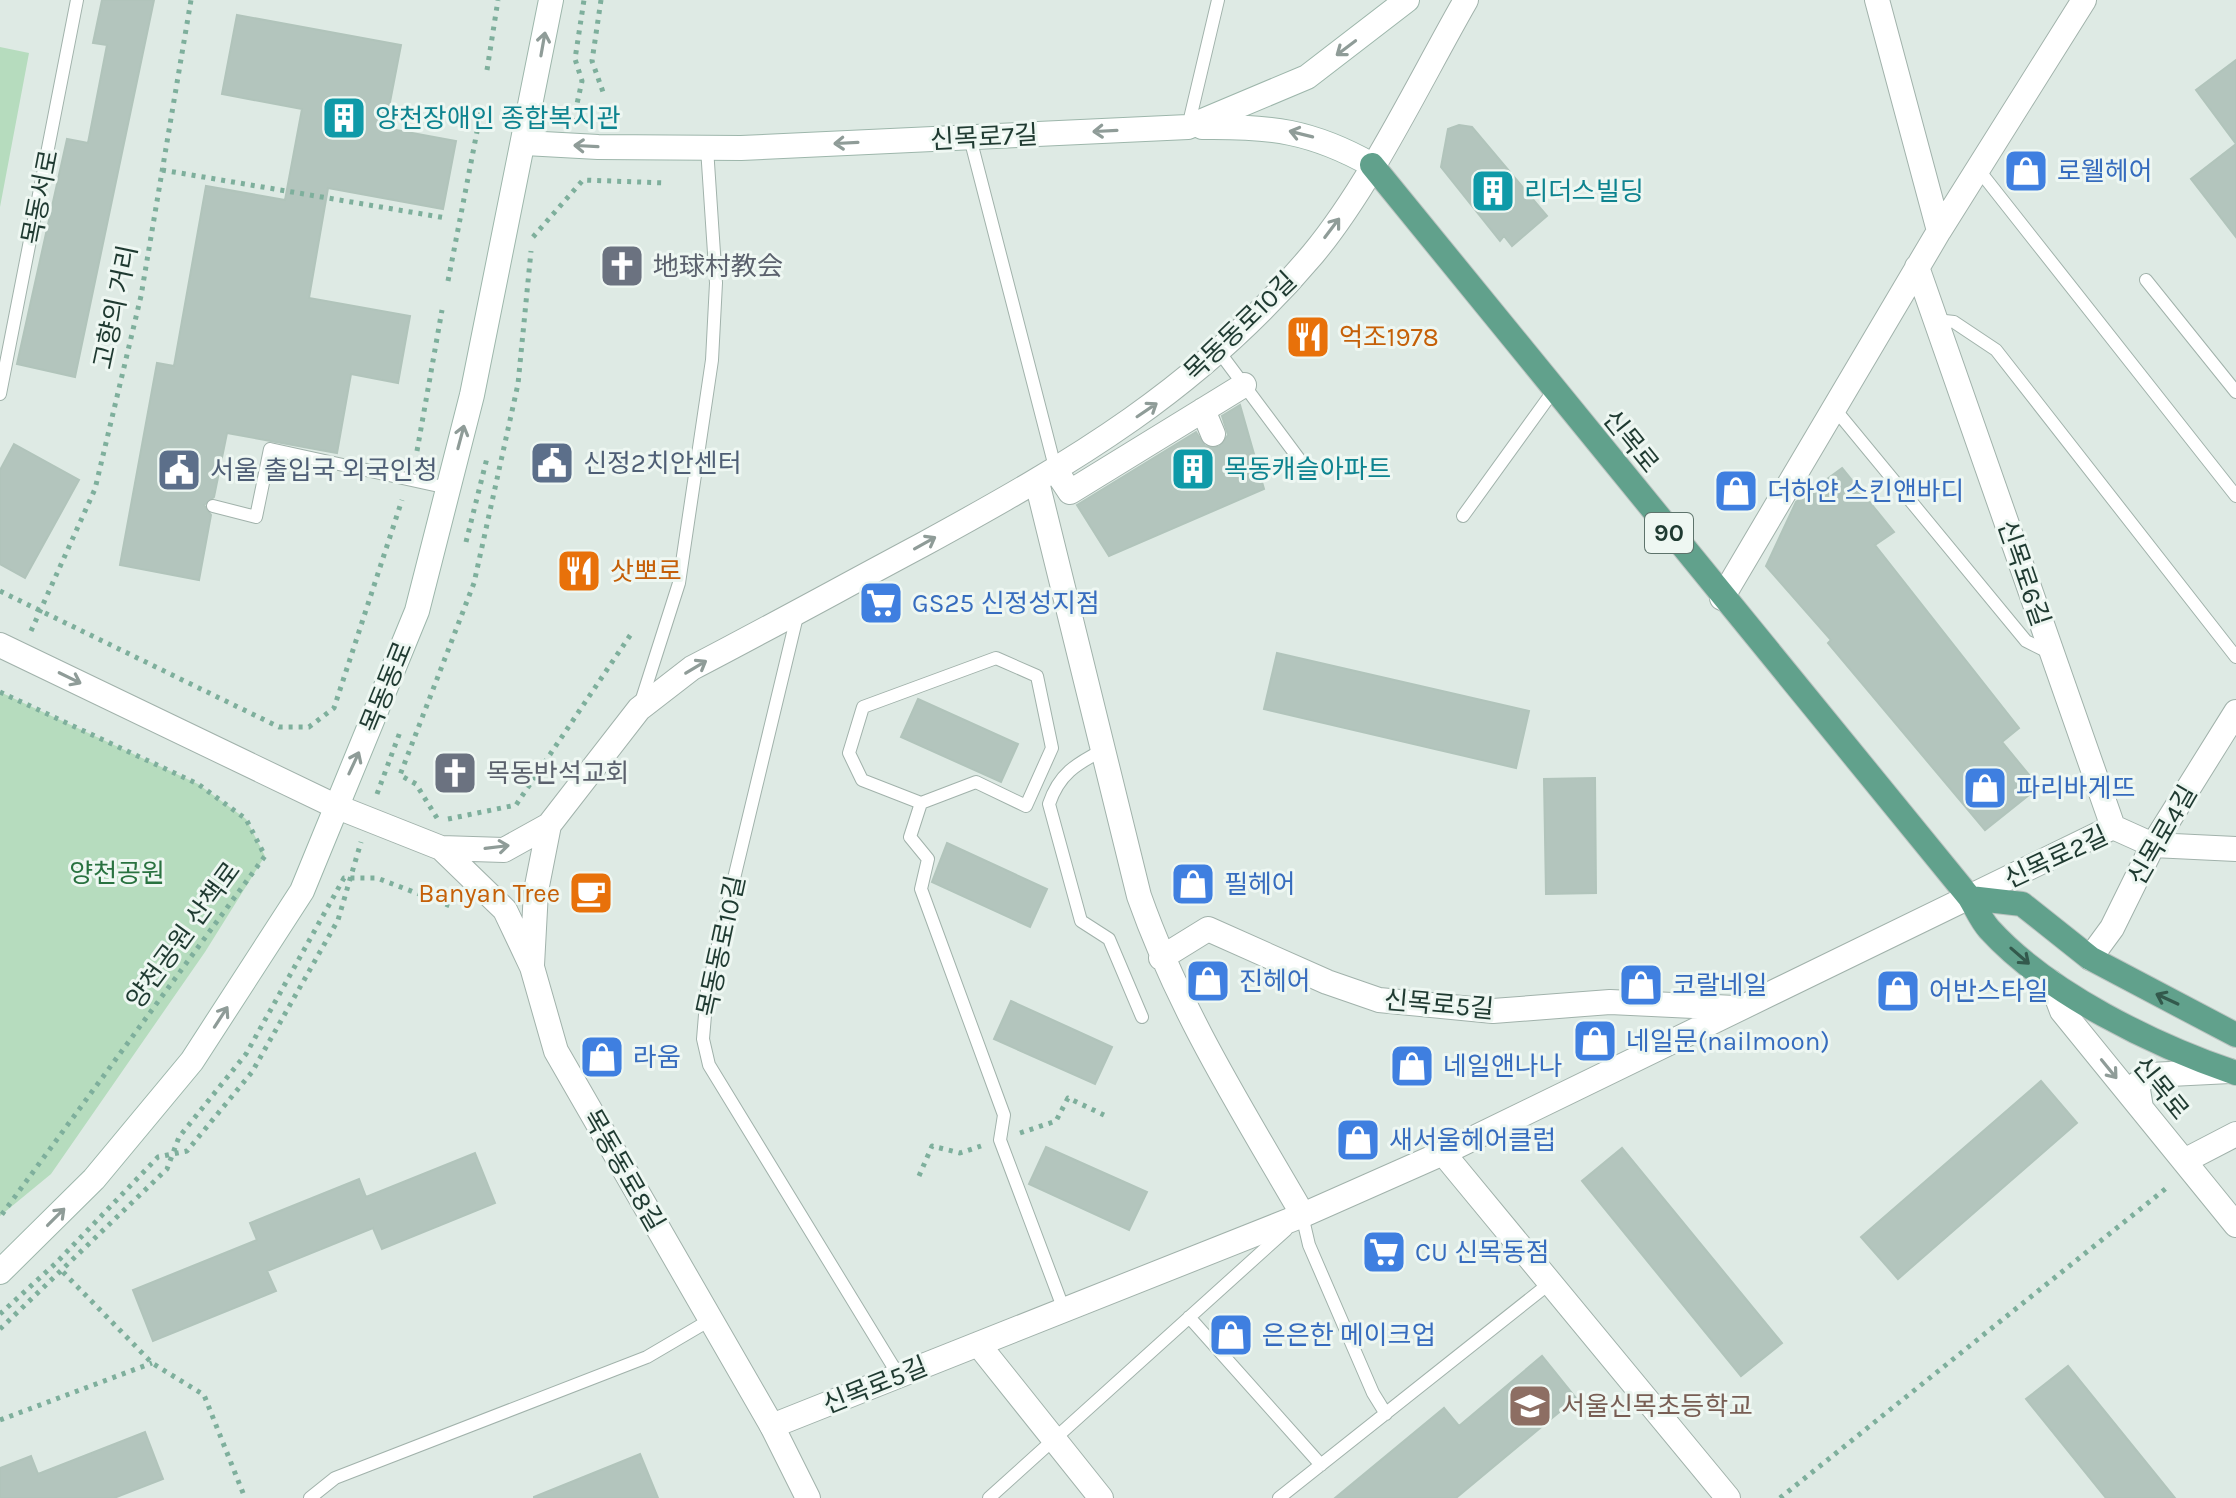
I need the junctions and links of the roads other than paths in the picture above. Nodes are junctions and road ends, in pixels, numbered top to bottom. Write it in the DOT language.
graph roads {
  1 [pos="77,0"];
  2 [pos="551,0"];
  3 [pos="1218,0"];
  4 [pos="1407,0"];
  5 [pos="1466,0"];
  6 [pos="1877,0"];
  7 [pos="2084,0"];
  8 [pos="1188,127"];
  9 [pos="970,138"];
  10 [pos="525,143"];
  11 [pos="707,148"];
  12 [pos="1372,165"];
  13 [pos="1978,169"];
  14 [pos="1939,231"];
  15 [pos="1917,267"];
  16 [pos="2146,280"];
  17 [pos="1936,320"];
  18 [pos="1220,353"];
  19 [pos="1244,385"];
  20 [pos="1554,390"];
  21 [pos="2236,392"];
  22 [pos="0,394"];
  23 [pos="1834,408"];
  24 [pos="1203,410"];
  25 [pos="1213,434"];
  26 [pos="1305,467"];
  27 [pos="1046,477"];
  28 [pos="448,488"];
  29 [pos="2236,496"];
  30 [pos="213,506"];
  31 [pos="1463,516"];
  32 [pos="1722,598"];
  33 [pos="798,612"];
  34 [pos="0,645"];
  35 [pos="2053,655"];
  36 [pos="2236,657"];
  37 [pos="639,709"];
  38 [pos="2236,712"];
  39 [pos="1103,750"];
  40 [pos="921,803"];
  41 [pos="335,806"];
  42 [pos="549,825"];
  43 [pos="2113,827"];
  44 [pos="2153,845"];
  45 [pos="441,848"];
  46 [pos="2236,849"];
  47 [pos="1970,898"];
  48 [pos="1161,958"];
  49 [pos="2090,958"];
  50 [pos="532,967"];
  51 [pos="2051,982"];
  52 [pos="1740,1008"];
  53 [pos="1142,1017"];
  54 [pos="2208,1018"];
  55 [pos="2236,1018"];
  56 [pos="2236,1035"];
  57 [pos="2233,1072"];
  58 [pos="2141,1108"];
  59 [pos="2236,1134"];
  60 [pos="1443,1153"];
  61 [pos="2180,1171"];
  62 [pos="1303,1215"];
  63 [pos="2236,1225"];
  64 [pos="0,1272"];
  65 [pos="1550,1283"];
  66 [pos="1064,1310"];
  67 [pos="1189,1317"];
  68 [pos="710,1320"];
  69 [pos="978,1344"];
  70 [pos="899,1376"];
  71 [pos="1386,1414"];
  72 [pos="772,1426"];
  73 [pos="1055,1440"];
  74 [pos="1321,1465"];
  75 [pos="310,1498"];
  76 [pos="808,1498"];
  77 [pos="989,1498"];
  78 [pos="1101,1498"];
  79 [pos="1279,1498"];
  80 [pos="1728,1498"];
  1 -- 22 [label="lane, 목동서로"];
  10 -- 2 [label="street, 목동동로, one-way"];
  3 -- 8 [label="lane"];
  4 -- 8 [label="street, 신목로7길, one-way"];
  5 -- 12 [label="street"];
  6 -- 14 [label="street"];
  7 -- 13 [label="street"];
  8 -- 9 [label="street, 신목로7길, one-way"];
  12 -- 8 [label="street, one-way"];
  9 -- 11 [label="street, 신목로7길, one-way"];
  9 -- 27 [label="lane"];
  11 -- 10 [label="street, 신목로7길, one-way"];
  28 -- 10 [label="street, 목동동로, one-way"];
  11 -- 37 [label="lane"];
  18 -- 12 [label="street, 목동동로10길, one-way"];
  12 -- 20 [label="main road, 신목로 / 90"];
  13 -- 14 [label="street"];
  13 -- 29 [label="lane"];
  14 -- 15 [label="street"];
  15 -- 17 [label="street, 신목로6길"];
  15 -- 23 [label="street"];
  16 -- 21 [label="lane"];
  17 -- 35 [label="street, 신목로6길"];
  17 -- 36 [label="lane"];
  18 -- 19 [label="lane"];
  27 -- 18 [label="street, 목동동로10길, one-way"];
  19 -- 24 [label="street"];
  19 -- 26 [label="lane"];
  20 -- 31 [label="lane"];
  20 -- 32 [label="main road, 신목로 / 90"];
  23 -- 32 [label="street"];
  23 -- 35 [label="lane"];
  24 -- 25 [label="street"];
  24 -- 27 [label="street"];
  33 -- 27 [label="street, 목동동로10길, one-way"];
  27 -- 39 [label="street"];
  28 -- 30 [label="lane"];
  41 -- 28 [label="street, 목동동로, one-way"];
  32 -- 47 [label="main road, 신목로 / 90"];
  37 -- 33 [label="street, 목동동로10길, one-way"];
  33 -- 70 [label="lane, 목동동로10길"];
  34 -- 41 [label="street, 목동동로10길, one-way"];
  35 -- 43 [label="street, 신목로6길"];
  37 -- 42 [label="street, 목동동로10길"];
  38 -- 44 [label="street, 신목로4길"];
  39 -- 48 [label="street"];
  39 -- 53 [label="lane"];
  40 -- 40 [label="lane"];
  40 -- 66 [label="lane"];
  41 -- 45 [label="street, 목동동로10길"];
  64 -- 41 [label="street, 목동동로, one-way"];
  45 -- 42 [label="street, 목동동로10길, one-way"];
  42 -- 50 [label="street"];
  43 -- 44 [label="street, 신목로2길"];
  43 -- 47 [label="street, 신목로2길"];
  44 -- 46 [label="street, 신목로2길"];
  44 -- 49 [label="street, 신목로4길"];
  45 -- 50 [label="street, 목동동로8길"];
  47 -- 49 [label="main road"];
  47 -- 51 [label="main road, 신목로 / 90, one-way"];
  47 -- 52 [label="street, 신목로5길"];
  48 -- 52 [label="street, 신목로5길"];
  48 -- 62 [label="street"];
  54 -- 49 [label="main road, one-way"];
  50 -- 68 [label="street, 목동동로8길"];
  51 -- 57 [label="main road, 신목로 / 90"];
  51 -- 58 [label="street, 신목로, one-way"];
  52 -- 60 [label="street, 신목로5길"];
  54 -- 55 [label="street"];
  54 -- 56 [label="main road"];
  57 -- 58 [label="street"];
  58 -- 61 [label="street, 신목로"];
  59 -- 61 [label="street"];
  60 -- 62 [label="street, 신목로5길"];
  60 -- 65 [label="street"];
  61 -- 63 [label="street, 신목로"];
  62 -- 66 [label="street, 신목로5길"];
  62 -- 67 [label="lane, 신목로5길"];
  62 -- 71 [label="lane"];
  65 -- 71 [label="lane"];
  65 -- 80 [label="street"];
  66 -- 69 [label="street, 신목로5길"];
  67 -- 73 [label="lane, 신목로5길"];
  67 -- 74 [label="lane"];
  68 -- 72 [label="street, 목동동로8길"];
  68 -- 75 [label="lane"];
  69 -- 70 [label="street, 신목로5길"];
  69 -- 73 [label="street"];
  70 -- 72 [label="street, 신목로5길"];
  71 -- 74 [label="lane"];
  72 -- 76 [label="street, 목동동로8길"];
  73 -- 77 [label="lane"];
  73 -- 78 [label="street"];
  74 -- 79 [label="lane"];
}
